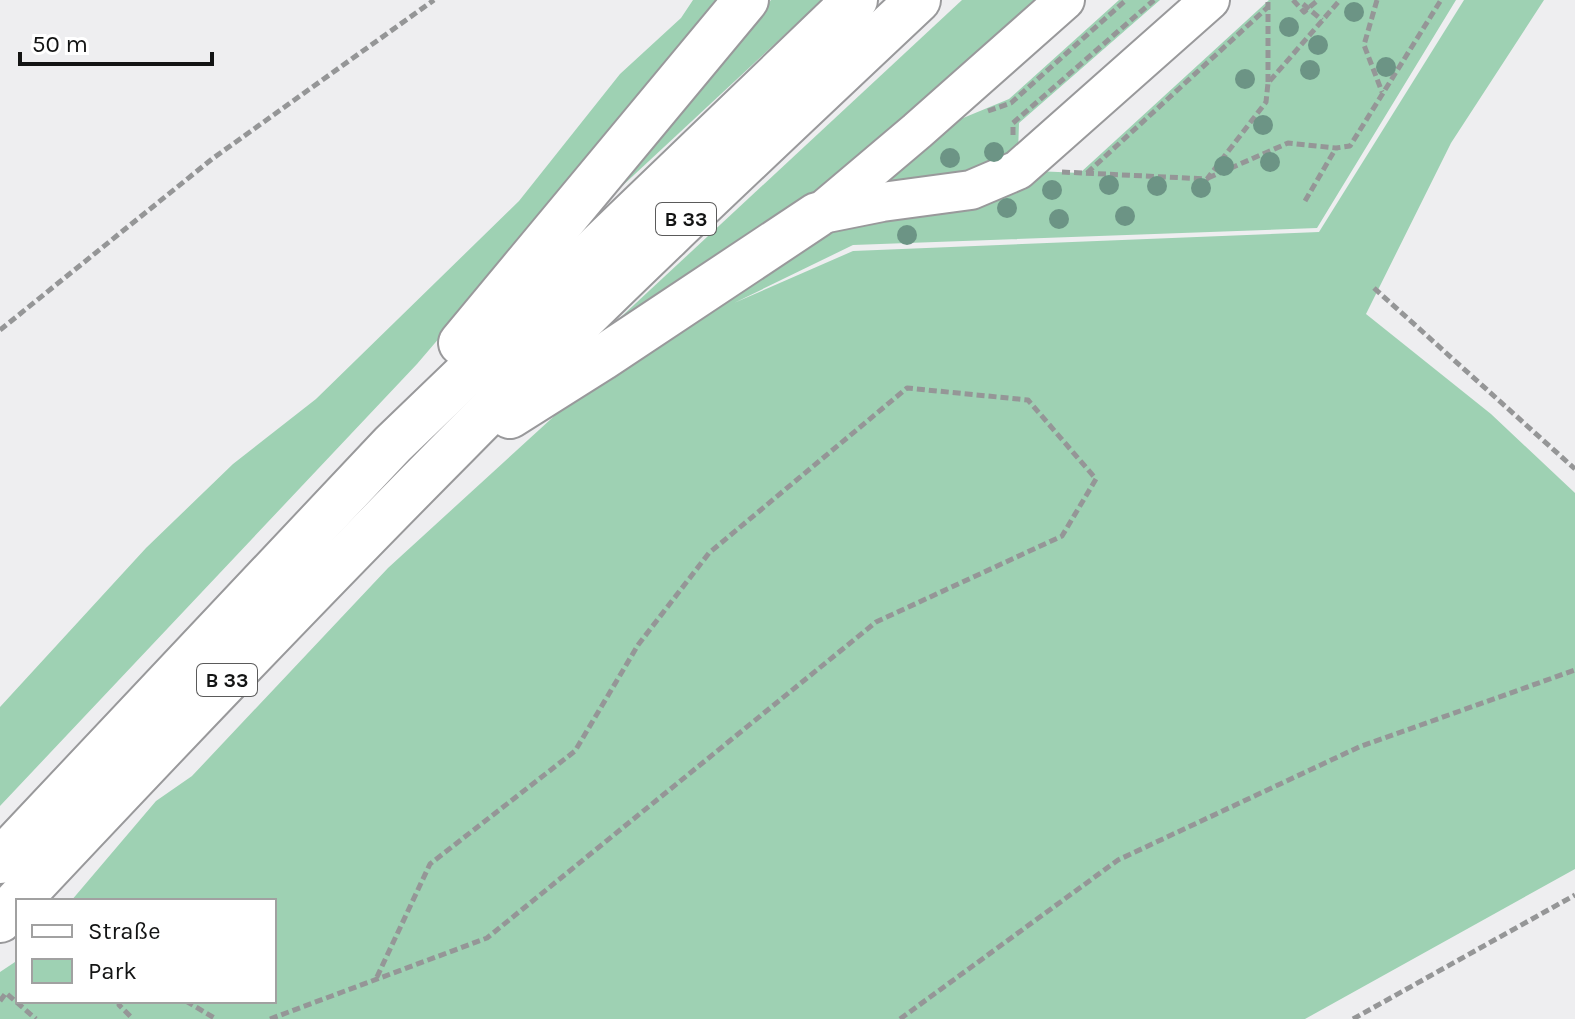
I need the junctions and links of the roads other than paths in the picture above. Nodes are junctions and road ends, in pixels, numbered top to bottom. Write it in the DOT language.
graph roads {
  1 [pos="746,0"];
  2 [pos="855,0"];
  3 [pos="918,0"];
  4 [pos="1065,0"];
  5 [pos="1210,0"];
  6 [pos="817,215"];
  7 [pos="458,442"];
  8 [pos="393,444"];
  9 [pos="0,861"];
  10 [pos="20,899"];
  11 [pos="16,903"];
  12 [pos="0,920"];
  1 -- 8 [label="highway"];
  2 -- 8 [label="highway, B 33"];
  3 -- 7 [label="highway, B 33"];
  4 -- 6 [label="lane"];
  5 -- 6 [label="lane"];
  6 -- 7 [label="highway"];
  7 -- 10 [label="highway, B 33"];
  8 -- 9 [label="highway, B 33"];
  11 -- 12 [label="highway, B 33"];
}
